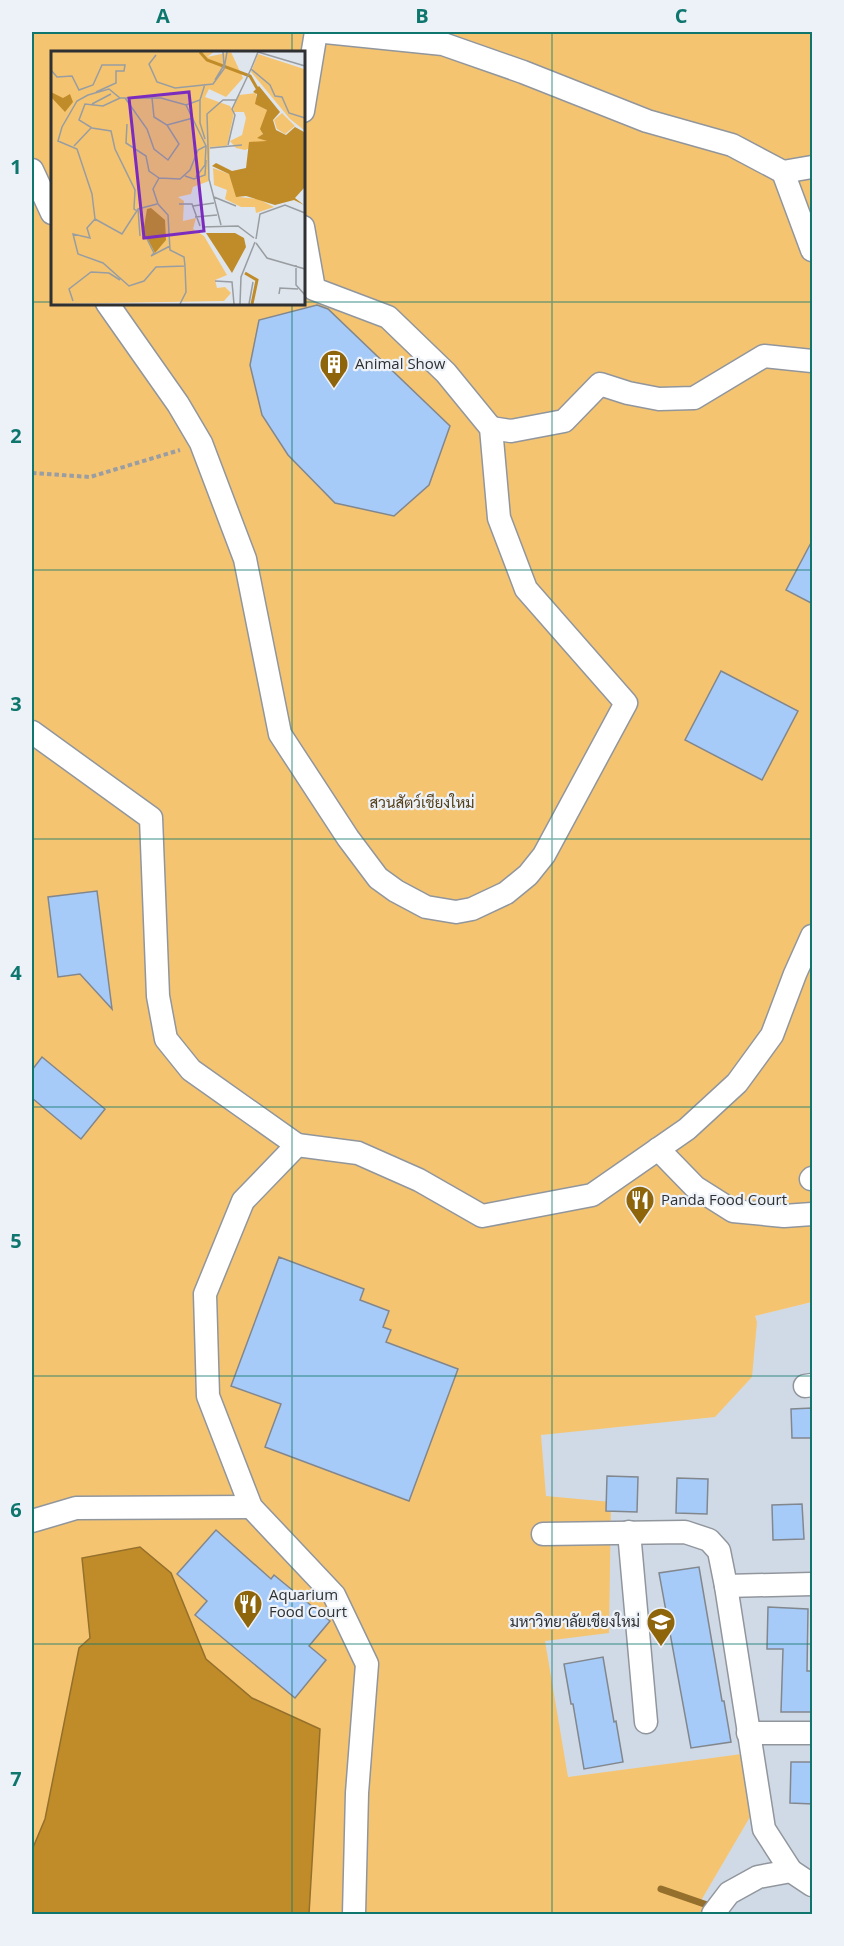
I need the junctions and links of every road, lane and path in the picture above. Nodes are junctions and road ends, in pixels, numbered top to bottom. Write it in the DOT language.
graph roads {
  1 [pos="316,32"];
  2 [pos="325,32"];
  3 [pos="304,105"];
  4 [pos="813,166"];
  5 [pos="32,170"];
  6 [pos="783,172"];
  7 [pos="51,211"];
  8 [pos="304,233"];
  9 [pos="813,250"];
  10 [pos="108,304"];
  11 [pos="813,361"];
  12 [pos="490,428"];
  13 [pos="201,443"];
  14 [pos="32,473"];
  15 [pos="32,732"];
  16 [pos="813,936"];
  17 [pos="297,1145"];
  18 [pos="658,1149"];
  19 [pos="813,1214"];
  20 [pos="251,1507"];
  21 [pos="32,1521"];
  22 [pos="629,1532"];
  23 [pos="543,1534"];
  24 [pos="813,1584"];
  25 [pos="726,1586"];
  26 [pos="646,1722"];
  27 [pos="748,1732"];
  28 [pos="813,1733"];
  29 [pos="791,1871"];
  30 [pos="813,1884"];
  31 [pos="354,1914"];
  32 [pos="713,1914"];
  1 -- 3 [label="street"];
  2 -- 6 [label="street"];
  4 -- 6 [label="street"];
  5 -- 7 [label="street"];
  6 -- 9 [label="street"];
  8 -- 12 [label="street"];
  10 -- 13 [label="street"];
  11 -- 12 [label="street"];
  12 -- 13 [label="street"];
  13 -- 14 [label="path"];
  15 -- 17 [label="street"];
  16 -- 18 [label="street"];
  17 -- 18 [label="street"];
  17 -- 20 [label="street"];
  18 -- 19 [label="street"];
  20 -- 21 [label="street"];
  20 -- 31 [label="street"];
  22 -- 23 [label="street"];
  22 -- 25 [label="street"];
  22 -- 26 [label="street"];
  24 -- 25 [label="street"];
  25 -- 27 [label="street"];
  27 -- 28 [label="street"];
  27 -- 29 [label="street"];
  29 -- 30 [label="street"];
  29 -- 32 [label="street"];
}
